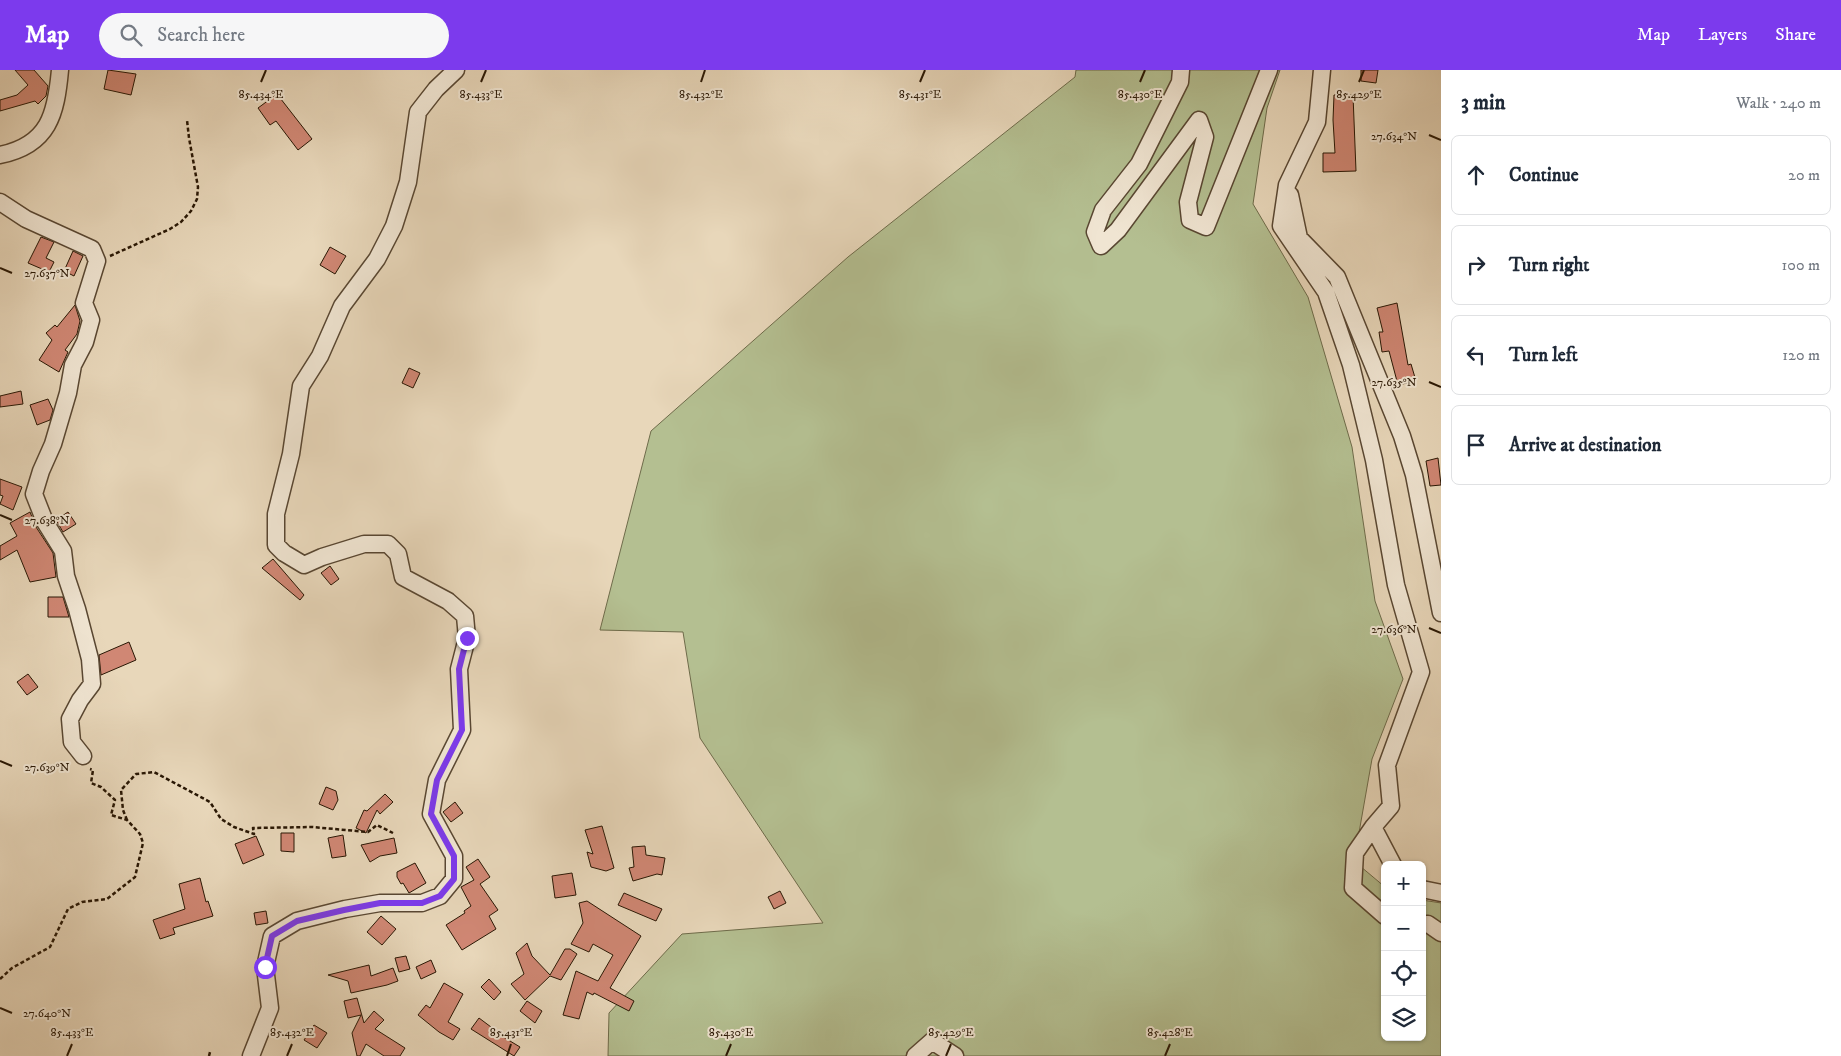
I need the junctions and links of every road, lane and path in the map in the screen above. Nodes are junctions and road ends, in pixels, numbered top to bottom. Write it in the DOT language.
graph roads {
  1 [pos="60,70"];
  2 [pos="456,70"];
  3 [pos="1181,70"];
  4 [pos="1270,70"];
  5 [pos="1322,70"];
  6 [pos="187,120"];
  7 [pos="0,155"];
  8 [pos="1288,185"];
  9 [pos="0,202"];
  10 [pos="97,261"];
  11 [pos="1441,613"];
  12 [pos="83,756"];
  13 [pos="127,820"];
  14 [pos="1373,827"];
  15 [pos="393,833"];
  16 [pos="1391,861"];
  17 [pos="1426,889"];
  18 [pos="1441,893"];
  19 [pos="1381,912"];
  20 [pos="1426,924"];
  21 [pos="1441,933"];
  22 [pos="0,979"];
  23 [pos="251,1056"];
  24 [pos="915,1056"];
  25 [pos="955,1056"];
  1 -- 7 [label="street"];
  2 -- 23 [label="street"];
  3 -- 4 [label="street"];
  5 -- 8 [label="street"];
  6 -- 10 [label="path"];
  8 -- 11 [label="street"];
  8 -- 14 [label="street"];
  9 -- 10 [label="street"];
  10 -- 12 [label="street"];
  12 -- 13 [label="path"];
  13 -- 15 [label="path"];
  13 -- 22 [label="path"];
  14 -- 16 [label="street"];
  14 -- 19 [label="street"];
  17 -- 18 [label="street"];
  20 -- 21 [label="street"];
  24 -- 25 [label="street"];
}
